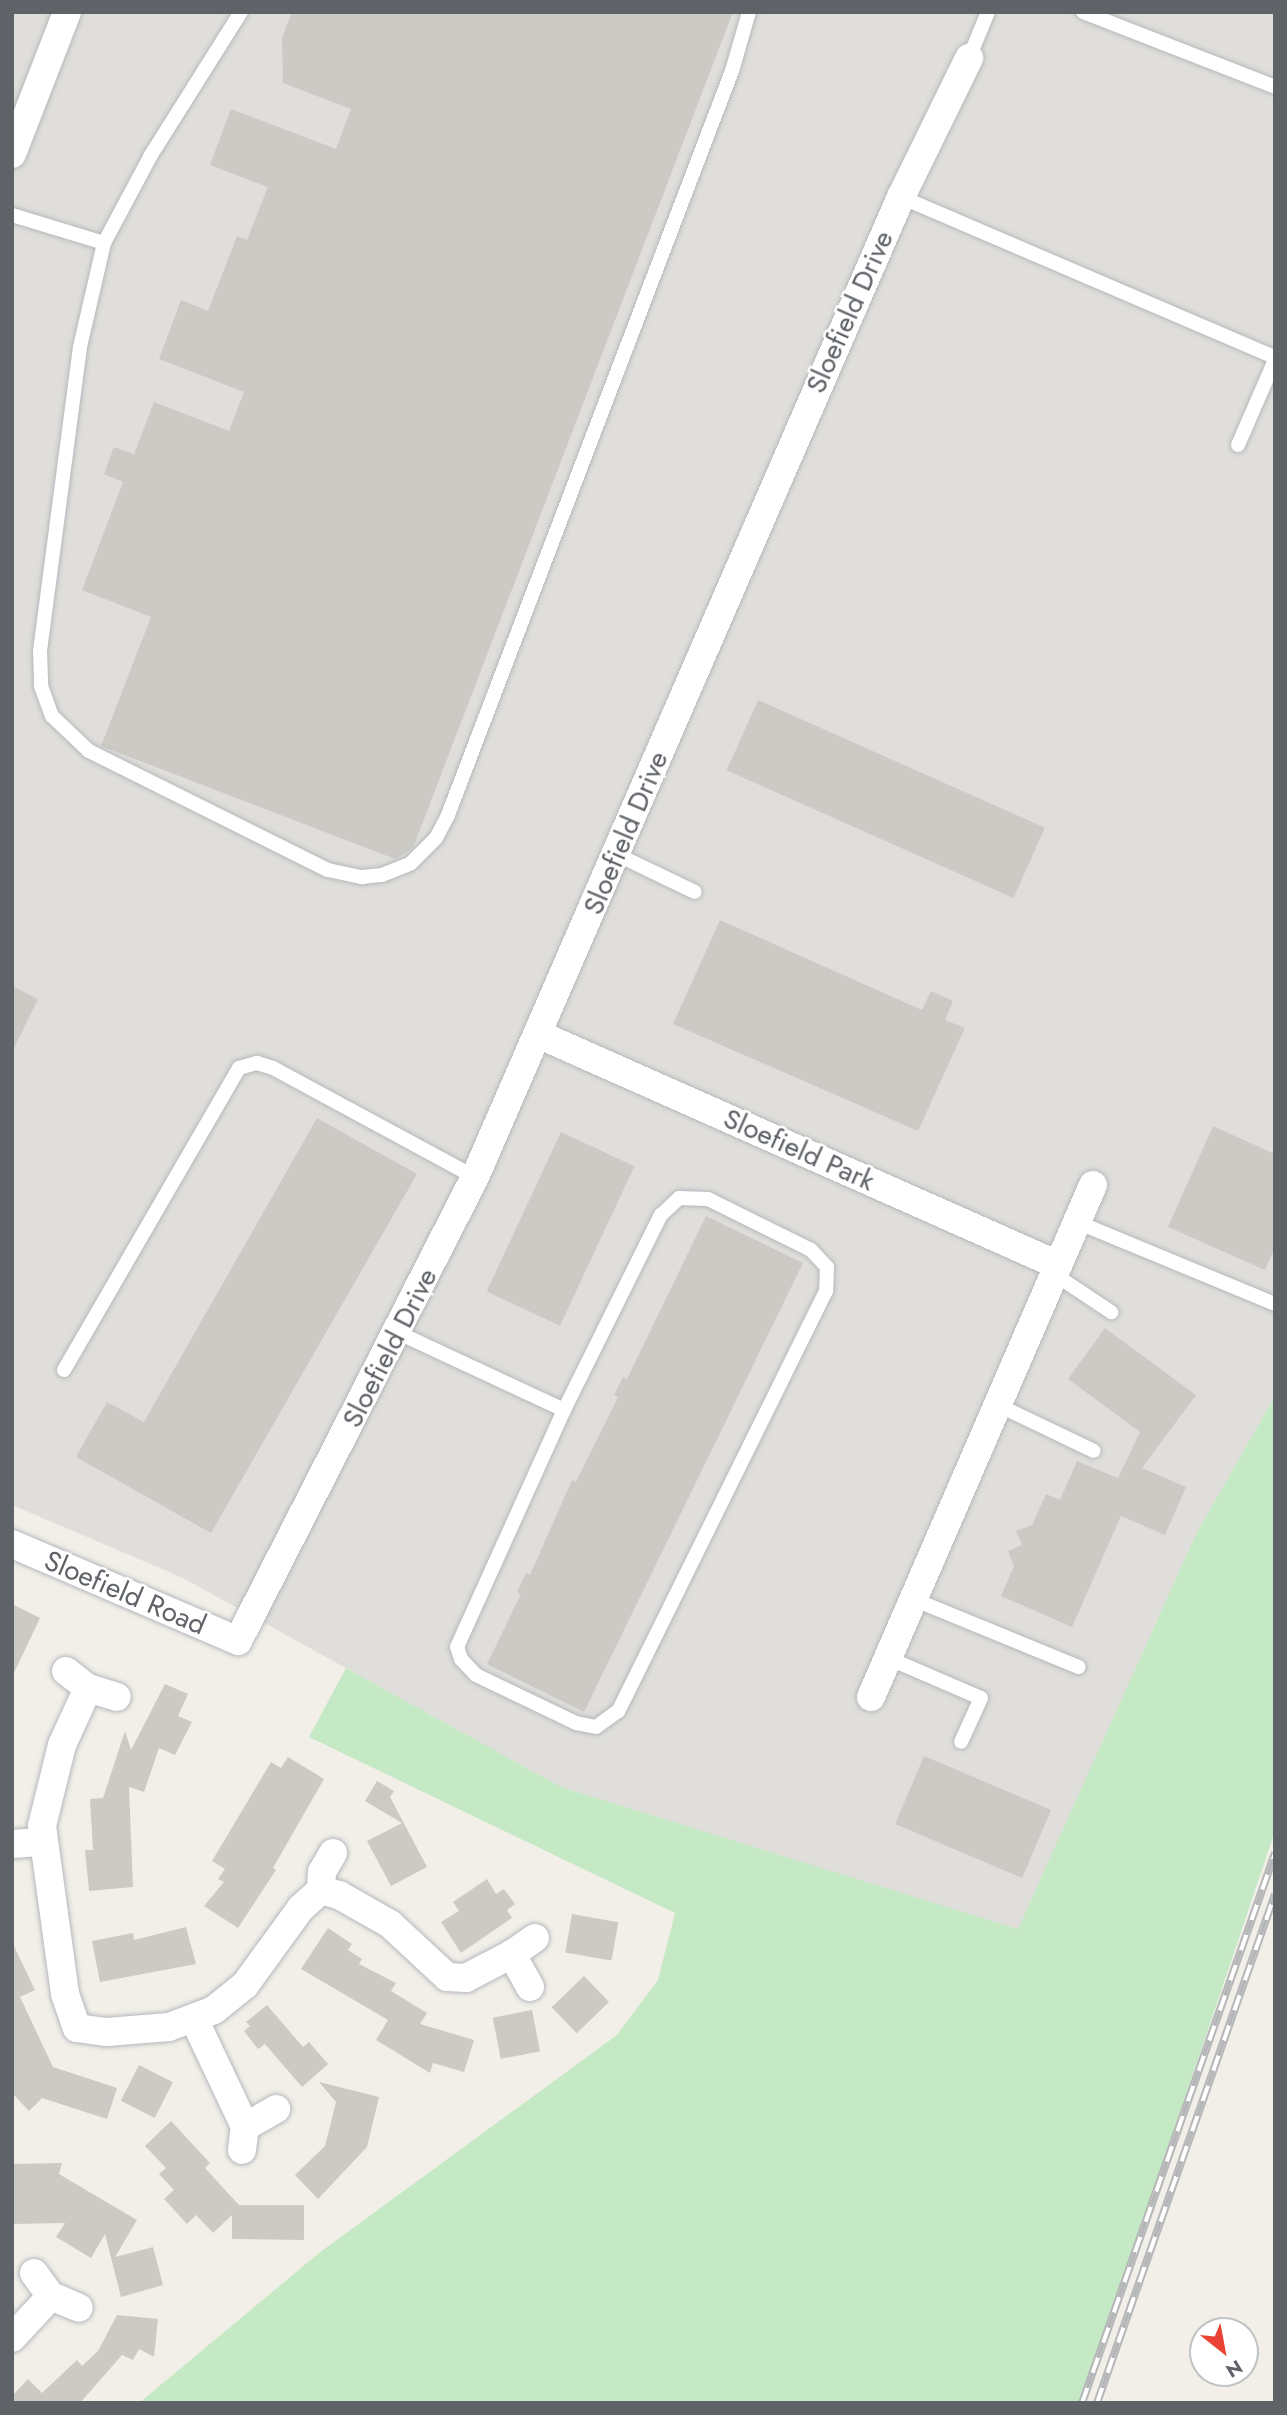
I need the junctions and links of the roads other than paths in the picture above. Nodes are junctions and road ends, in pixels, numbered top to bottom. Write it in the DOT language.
graph roads {
  1 [pos="67,12"];
  2 [pos="241,12"];
  3 [pos="749,12"];
  4 [pos="988,12"];
  5 [pos="1083,12"];
  6 [pos="969,58"];
  7 [pos="1275,87"];
  8 [pos="12,154"];
  9 [pos="901,197"];
  10 [pos="12,215"];
  11 [pos="103,243"];
  12 [pos="1275,359"];
  13 [pos="1238,445"];
  14 [pos="618,855"];
  15 [pos="695,892"];
  16 [pos="540,1035"];
  17 [pos="475,1177"];
  18 [pos="1093,1185"];
  19 [pos="1077,1222"];
  20 [pos="1056,1269"];
  21 [pos="1275,1304"];
  22 [pos="1111,1312"];
  23 [pos="399,1333"];
  24 [pos="64,1370"];
  25 [pos="998,1405"];
  26 [pos="564,1410"];
  27 [pos="1094,1451"];
  28 [pos="12,1544"];
  29 [pos="914,1599"];
  30 [pos="238,1642"];
  31 [pos="888,1658"];
  32 [pos="1079,1667"];
  33 [pos="66,1671"];
  34 [pos="88,1688"];
  35 [pos="871,1697"];
  36 [pos="117,1698"];
  37 [pos="961,1742"];
  38 [pos="43,1842"];
  39 [pos="12,1844"];
  40 [pos="332,1853"];
  41 [pos="321,1890"];
  42 [pos="535,1938"];
  43 [pos="512,1954"];
  44 [pos="530,1987"];
  45 [pos="195,2021"];
  46 [pos="276,2109"];
  47 [pos="34,2273"];
  48 [pos="51,2296"];
  49 [pos="79,2308"];
  50 [pos="12,2338"];
  1 -- 8 [label="street"];
  2 -- 11 [label="lane"];
  3 -- 11 [label="lane"];
  4 -- 6 [label="lane, Sloefield Drive"];
  5 -- 7 [label="lane"];
  6 -- 9 [label="street, Sloefield Drive"];
  9 -- 12 [label="lane"];
  9 -- 14 [label="street, Sloefield Drive"];
  10 -- 11 [label="lane"];
  12 -- 13 [label="lane"];
  14 -- 15 [label="lane"];
  14 -- 16 [label="street, Sloefield Drive"];
  16 -- 17 [label="street, Sloefield Drive"];
  16 -- 20 [label="street, Sloefield Park"];
  17 -- 23 [label="street, Sloefield Drive"];
  17 -- 24 [label="lane"];
  18 -- 19 [label="street"];
  19 -- 20 [label="street"];
  19 -- 21 [label="lane"];
  20 -- 22 [label="lane"];
  20 -- 25 [label="street"];
  23 -- 26 [label="lane"];
  23 -- 30 [label="street, Sloefield Drive"];
  25 -- 27 [label="lane"];
  25 -- 29 [label="street"];
  26 -- 26 [label="lane"];
  28 -- 30 [label="street, Sloefield Road"];
  29 -- 31 [label="street"];
  29 -- 32 [label="lane"];
  31 -- 35 [label="street"];
  31 -- 37 [label="lane"];
  33 -- 34 [label="street"];
  34 -- 36 [label="street"];
  34 -- 38 [label="street"];
  38 -- 39 [label="street"];
  38 -- 45 [label="street"];
  40 -- 41 [label="street"];
  41 -- 43 [label="street"];
  41 -- 45 [label="street"];
  42 -- 43 [label="street"];
  43 -- 44 [label="street"];
  45 -- 46 [label="street"];
  47 -- 48 [label="street"];
  48 -- 49 [label="street"];
  48 -- 50 [label="street"];
}
